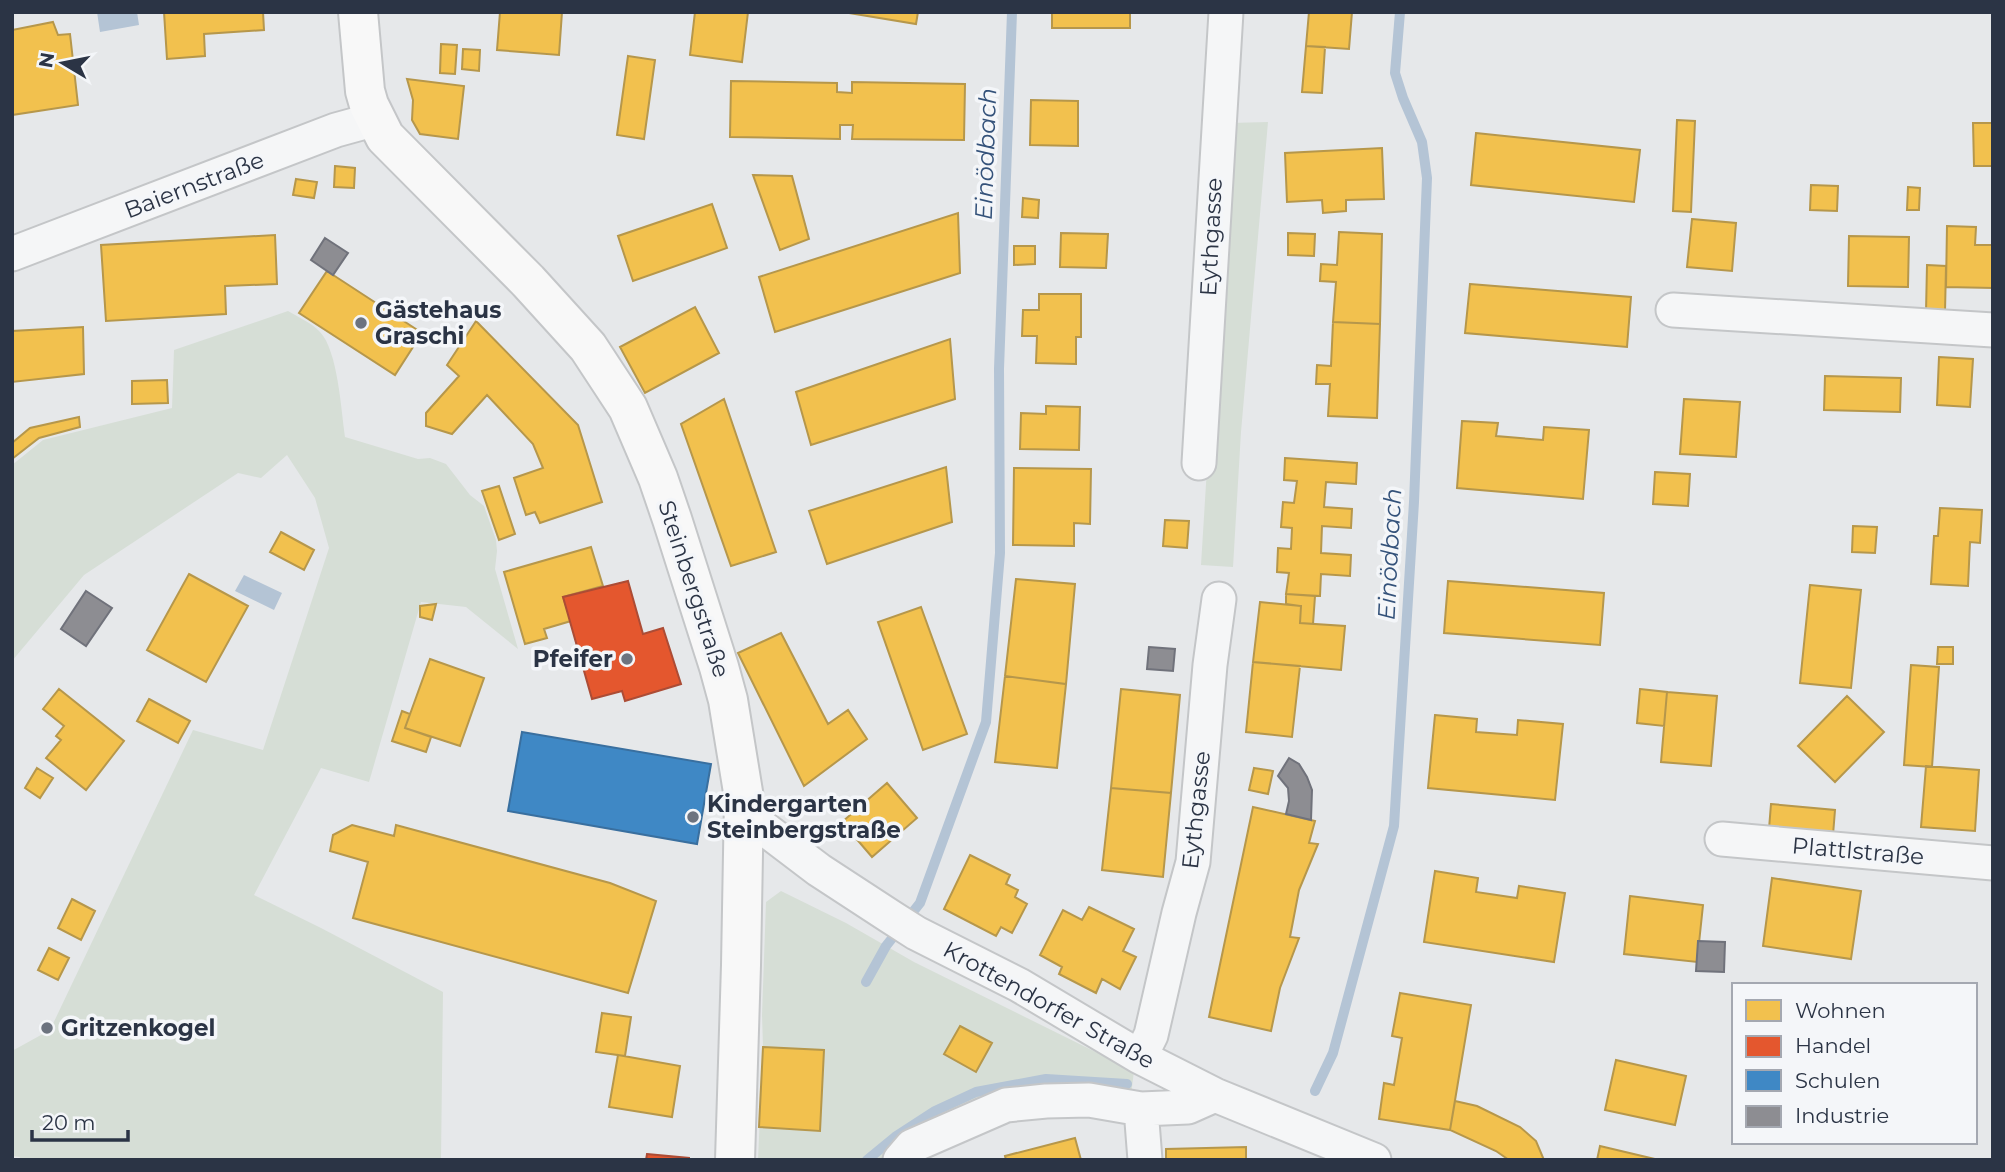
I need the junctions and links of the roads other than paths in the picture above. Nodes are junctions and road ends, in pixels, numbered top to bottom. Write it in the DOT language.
graph roads {
  1 [pos="358,12"];
  2 [pos="1226,12"];
  3 [pos="376,120"];
  4 [pos="12,254"];
  5 [pos="1673,310"];
  6 [pos="1993,330"];
  7 [pos="1199,463"];
  8 [pos="1219,599"];
  9 [pos="745,814"];
  10 [pos="1722,839"];
  11 [pos="1993,863"];
  12 [pos="1140,1057"];
  13 [pos="1215,1095"];
  14 [pos="1141,1109"];
  15 [pos="736,1160"];
  16 [pos="900,1160"];
  17 [pos="1145,1160"];
  18 [pos="1374,1160"];
  1 -- 3 [label="main road, Steinbergstraße"];
  2 -- 7 [label="street, Eythgasse"];
  3 -- 4 [label="street, Baiernstraße"];
  3 -- 9 [label="main road, Steinbergstraße"];
  5 -- 6 [label="street"];
  8 -- 12 [label="street, Eythgasse"];
  9 -- 12 [label="street, Krottendorfer Straße"];
  9 -- 15 [label="main road, Steinbergstraße"];
  10 -- 11 [label="street, Plattlstraße"];
  12 -- 13 [label="street, Krottendorfer Straße"];
  13 -- 14 [label="street"];
  13 -- 18 [label="street, Krottendorfer Straße"];
  14 -- 16 [label="street"];
  14 -- 17 [label="street"];
}
